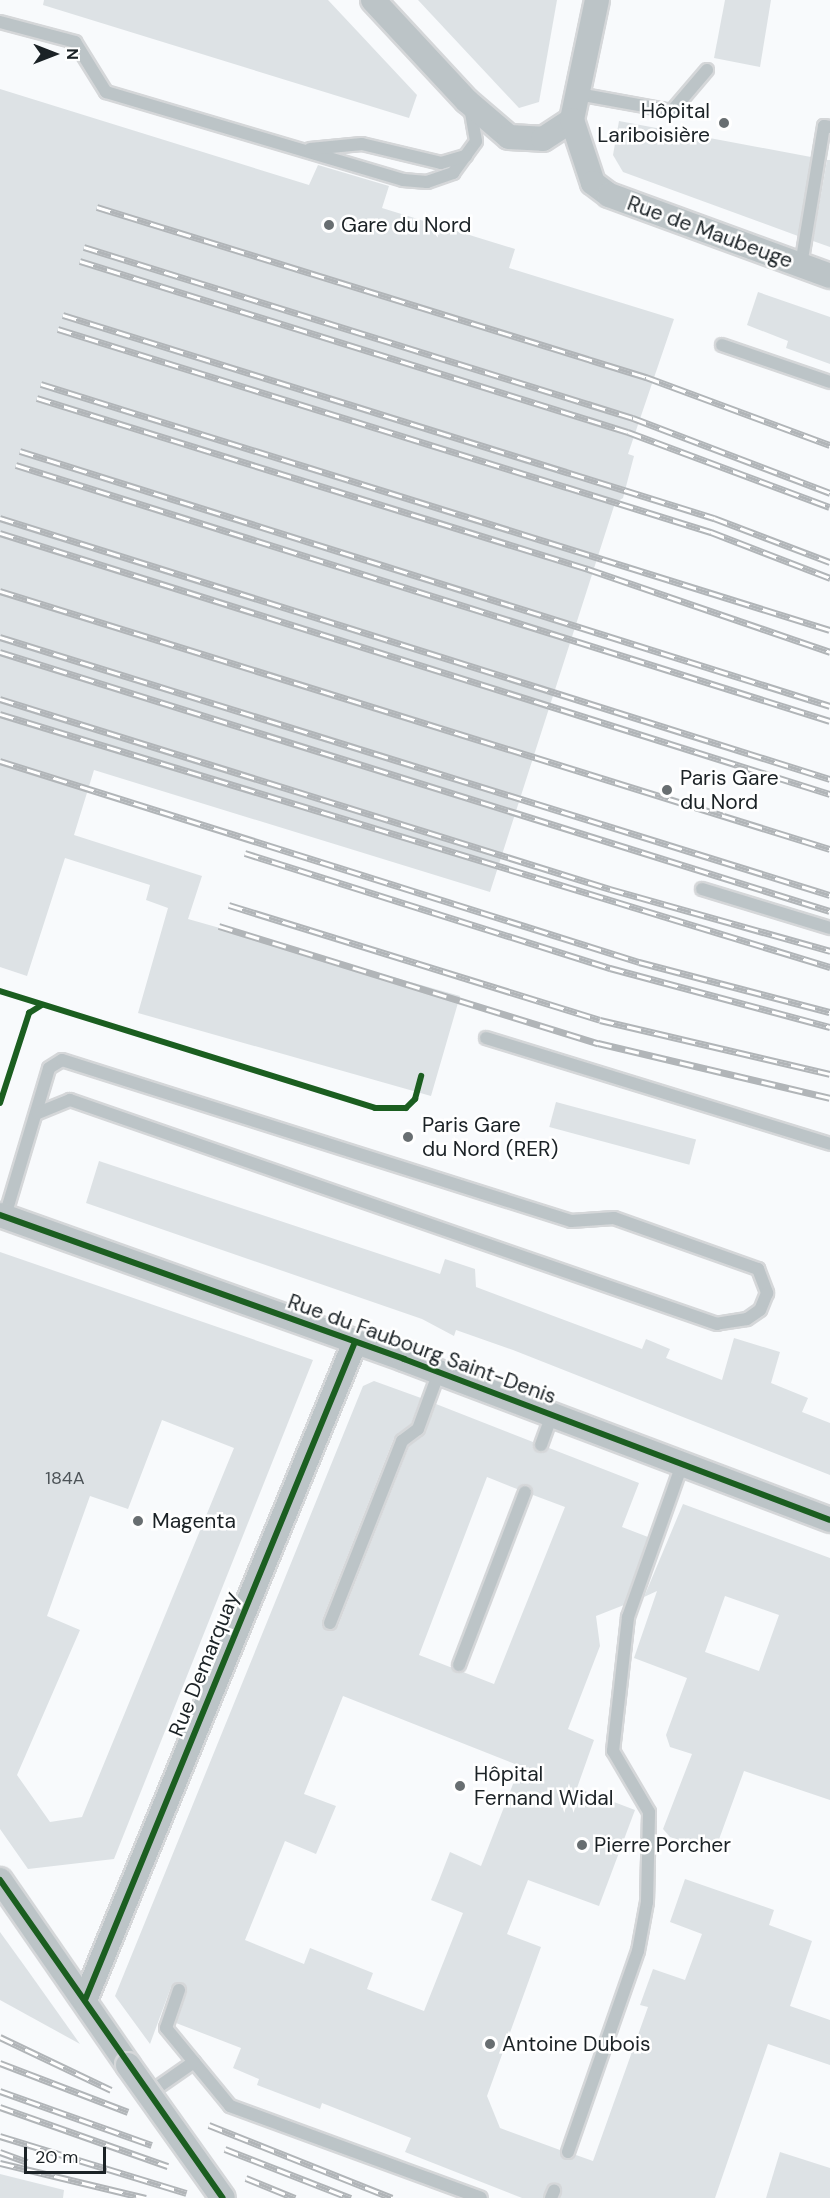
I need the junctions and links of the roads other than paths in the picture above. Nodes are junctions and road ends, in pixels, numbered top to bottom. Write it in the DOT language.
graph roads {
  1 [pos="374,0"];
  2 [pos="597,0"];
  3 [pos="0,22"];
  4 [pos="707,70"];
  5 [pos="578,94"];
  6 [pos="467,101"];
  7 [pos="572,120"];
  8 [pos="830,127"];
  9 [pos="297,148"];
  10 [pos="470,154"];
  11 [pos="801,265"];
  12 [pos="830,276"];
  13 [pos="722,345"];
  14 [pos="830,382"];
  15 [pos="702,889"];
  16 [pos="830,928"];
  17 [pos="486,1038"];
  18 [pos="37,1113"];
  19 [pos="830,1144"];
  20 [pos="3,1216"];
  21 [pos="355,1342"];
  22 [pos="439,1372"];
  23 [pos="552,1414"];
  24 [pos="541,1445"];
  25 [pos="683,1462"];
  26 [pos="525,1492"];
  27 [pos="830,1520"];
  28 [pos="330,1623"];
  29 [pos="459,1665"];
  30 [pos="0,1880"];
  31 [pos="179,1990"];
  32 [pos="85,2000"];
  33 [pos="194,2062"];
  34 [pos="157,2088"];
  35 [pos="568,2152"];
  36 [pos="224,2198"];
  37 [pos="481,2198"];
  1 -- 6 [label="street"];
  2 -- 5 [label="street"];
  3 -- 9 [label="lane"];
  4 -- 5 [label="lane"];
  5 -- 7 [label="street"];
  6 -- 7 [label="street"];
  6 -- 10 [label="lane"];
  7 -- 11 [label="street, Rue de Maubeuge"];
  8 -- 11 [label="lane"];
  9 -- 10 [label="lane"];
  9 -- 10 [label="lane"];
  11 -- 12 [label="street, Rue de Maubeuge"];
  13 -- 14 [label="lane"];
  15 -- 16 [label="lane"];
  17 -- 19 [label="lane"];
  18 -- 18 [label="lane"];
  18 -- 20 [label="lane"];
  20 -- 21 [label="street, Rue du Faubourg Saint-Denis"];
  21 -- 22 [label="street, Rue du Faubourg Saint-Denis"];
  21 -- 32 [label="street, Rue Demarquay"];
  22 -- 23 [label="street, Rue du Faubourg Saint-Denis"];
  22 -- 28 [label="lane"];
  23 -- 24 [label="lane"];
  23 -- 25 [label="street, Rue du Faubourg Saint-Denis"];
  25 -- 27 [label="street, Rue du Faubourg Saint-Denis"];
  25 -- 35 [label="lane"];
  26 -- 29 [label="lane"];
  30 -- 32 [label="street"];
  31 -- 33 [label="lane"];
  32 -- 34 [label="street, bridge"];
  33 -- 34 [label="lane"];
  33 -- 37 [label="lane"];
  34 -- 36 [label="street, bridge"];
}
